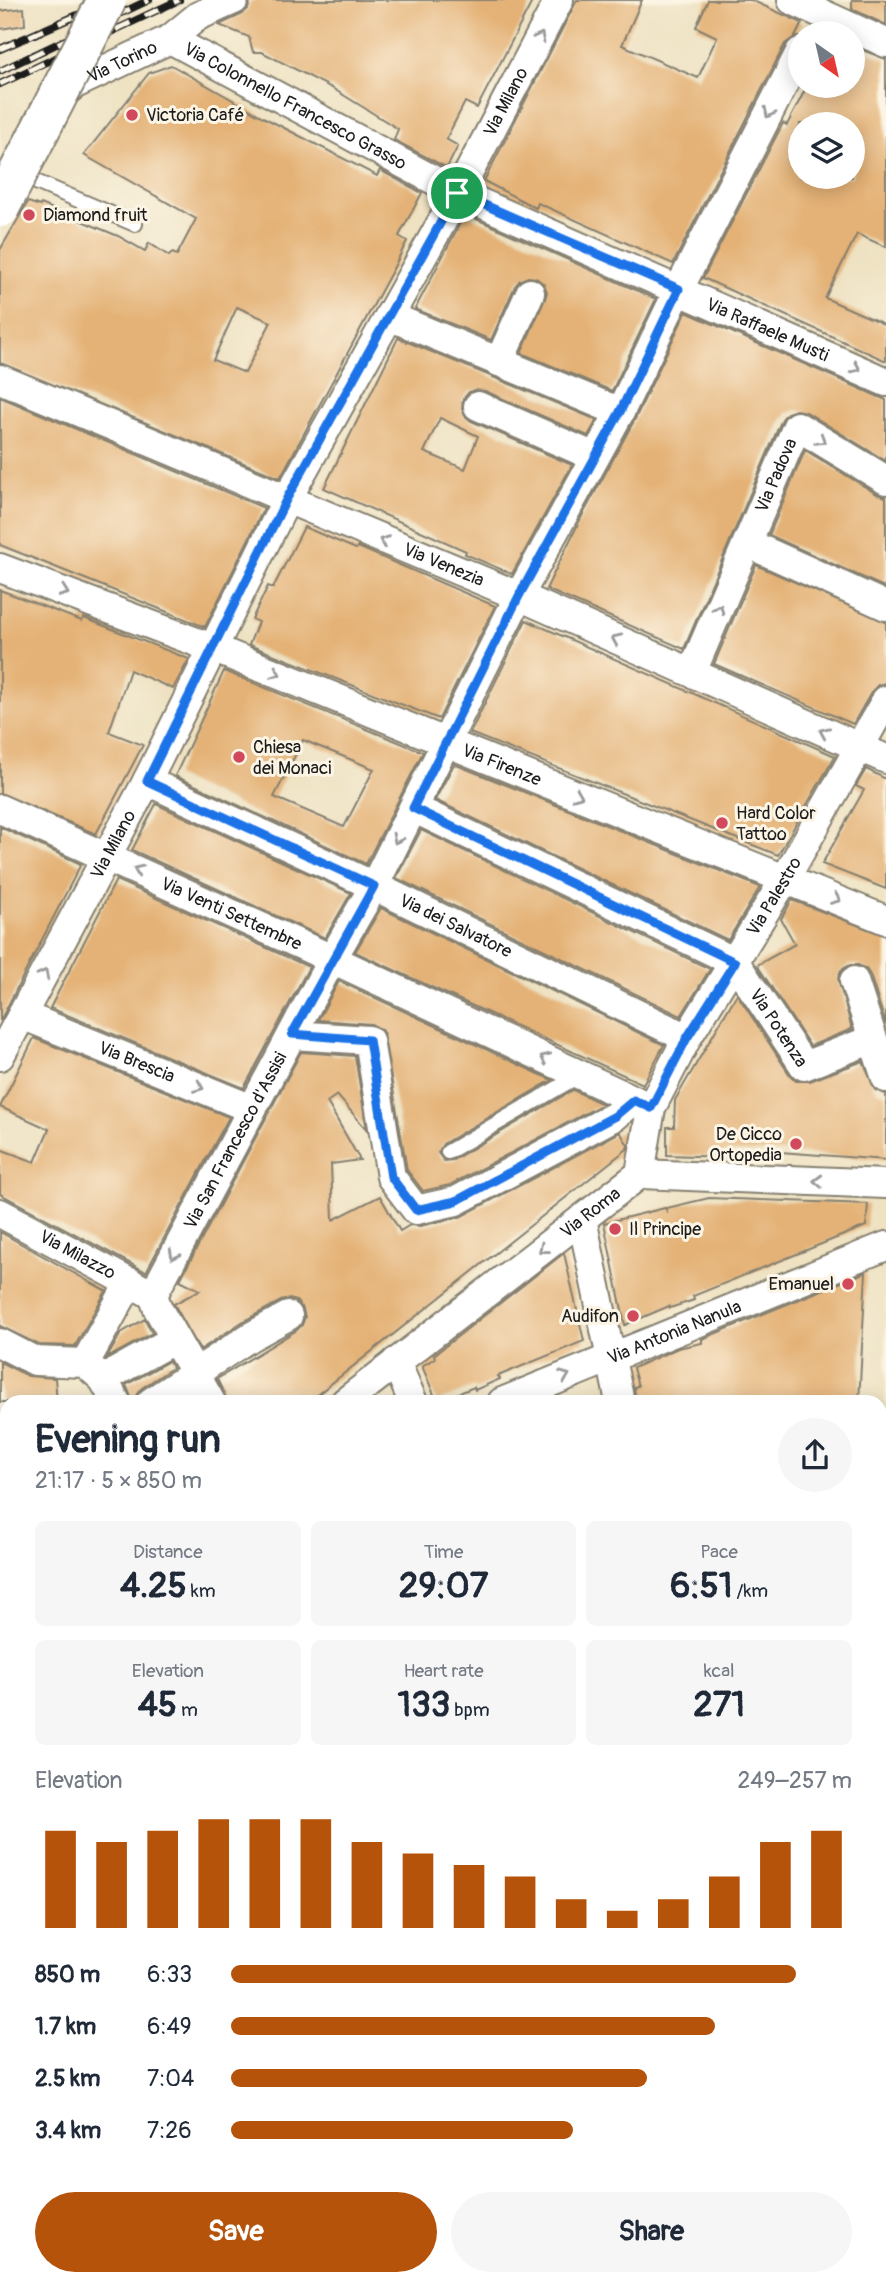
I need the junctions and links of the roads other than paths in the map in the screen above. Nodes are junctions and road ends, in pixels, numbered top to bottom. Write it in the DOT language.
graph roads {
  1 [pos="234,0"];
  2 [pos="559,0"];
  3 [pos="792,0"];
  4 [pos="100,13"];
  5 [pos="819,15"];
  6 [pos="170,39"];
  7 [pos="886,43"];
  8 [pos="788,76"];
  9 [pos="2,169"];
  10 [pos="457,193"];
  11 [pos="0,208"];
  12 [pos="135,224"];
  13 [pos="679,289"];
  14 [pos="530,293"];
  15 [pos="389,316"];
  16 [pos="499,362"];
  17 [pos="0,379"];
  18 [pos="886,382"];
  19 [pos="478,406"];
  20 [pos="620,412"];
  21 [pos="596,457"];
  22 [pos="886,480"];
  23 [pos="286,500"];
  24 [pos="747,543"];
  25 [pos="0,568"];
  26 [pos="519,596"];
  27 [pos="886,606"];
  28 [pos="215,649"];
  29 [pos="692,672"];
  30 [pos="886,700"];
  31 [pos="447,743"];
  32 [pos="860,748"];
  33 [pos="886,759"];
  34 [pos="147,781"];
  35 [pos="413,808"];
  36 [pos="0,809"];
  37 [pos="107,856"];
  38 [pos="785,879"];
  39 [pos="374,886"];
  40 [pos="886,920"];
  41 [pos="332,959"];
  42 [pos="735,962"];
  43 [pos="854,981"];
  44 [pos="22,1015"];
  45 [pos="292,1034"];
  46 [pos="687,1038"];
  47 [pos="873,1039"];
  48 [pos="0,1056"];
  49 [pos="580,1074"];
  50 [pos="886,1078"];
  51 [pos="642,1104"];
  52 [pos="252,1109"];
  53 [pos="448,1152"];
  54 [pos="640,1174"];
  55 [pos="886,1184"];
  56 [pos="0,1213"];
  57 [pos="582,1219"];
  58 [pos="886,1246"];
  59 [pos="141,1289"];
  60 [pos="288,1316"];
  61 [pos="175,1339"];
  62 [pos="0,1343"];
  63 [pos="610,1358"];
  64 [pos="396,1362"];
  65 [pos="195,1375"];
  66 [pos="102,1381"];
  67 [pos="162,1395"];
  68 [pos="207,1395"];
  69 [pos="354,1395"];
  70 [pos="410,1395"];
  71 [pos="519,1395"];
  72 [pos="618,1395"];
  1 -- 6 [label="street, Via Torino"];
  10 -- 2 [label="street, Via Milano, one-way"];
  3 -- 5 [label="street"];
  4 -- 11 [label="street, bridge"];
  5 -- 7 [label="street"];
  6 -- 9 [label="street, Via Torino"];
  6 -- 10 [label="street, Via Colonnello Francesco Grasso"];
  8 -- 13 [label="street, Via San Francesco d'Assisi, one-way"];
  9 -- 12 [label="lane"];
  10 -- 13 [label="street, Via Raffaele Musti"];
  10 -- 15 [label="street, Via Milano"];
  13 -- 18 [label="street, Via Raffaele Musti, one-way"];
  13 -- 20 [label="street, Via San Francesco d'Assisi"];
  14 -- 16 [label="street"];
  15 -- 16 [label="street"];
  15 -- 23 [label="street, Via Milano"];
  16 -- 20 [label="street"];
  17 -- 23 [label="street, Via Venezia"];
  19 -- 21 [label="street"];
  20 -- 21 [label="street, Via San Francesco d'Assisi"];
  21 -- 26 [label="street, Via San Francesco d'Assisi"];
  24 -- 22 [label="street, Via Padova, one-way"];
  26 -- 23 [label="street, Via Venezia, one-way"];
  23 -- 28 [label="street, Via Milano"];
  24 -- 27 [label="street"];
  29 -- 24 [label="street, Via Padova, one-way"];
  25 -- 28 [label="street, Via Firenze, one-way"];
  29 -- 26 [label="street, Via Venezia, one-way"];
  26 -- 31 [label="street, Via San Francesco d'Assisi"];
  28 -- 31 [label="street, Via Firenze, one-way"];
  28 -- 34 [label="street, Via Milano"];
  32 -- 29 [label="street, Via Venezia, one-way"];
  30 -- 32 [label="street, Via Palestro"];
  31 -- 35 [label="street, Via San Francesco d'Assisi"];
  31 -- 38 [label="street, Via Firenze, one-way"];
  32 -- 33 [label="street, Via Venezia"];
  32 -- 38 [label="street, Via Palestro"];
  34 -- 37 [label="street, Via Milano"];
  34 -- 39 [label="street, Via dei Salvatore"];
  35 -- 39 [label="street, Via San Francesco d'Assisi, one-way"];
  35 -- 42 [label="street"];
  36 -- 37 [label="street, Via Venti Settembre"];
  41 -- 37 [label="street, Via Venti Settembre, one-way"];
  44 -- 37 [label="street, Via Milano, one-way"];
  38 -- 40 [label="street, Via Firenze, one-way"];
  38 -- 42 [label="street, Via Palestro"];
  39 -- 41 [label="street, Via San Francesco d'Assisi"];
  39 -- 46 [label="street, Via dei Salvatore"];
  41 -- 45 [label="street, Via San Francesco d'Assisi"];
  49 -- 41 [label="street, Via Venti Settembre, one-way"];
  42 -- 46 [label="street, Via Palestro"];
  42 -- 47 [label="street, Via Potenza"];
  43 -- 47 [label="street"];
  44 -- 48 [label="street, Via Milano"];
  44 -- 52 [label="street, Via Brescia, one-way"];
  45 -- 51 [label="street"];
  45 -- 52 [label="street, Via San Francesco d'Assisi"];
  46 -- 51 [label="street, Via Palestro"];
  47 -- 50 [label="street"];
  49 -- 51 [label="street, Via Venti Settembre"];
  49 -- 53 [label="lane"];
  51 -- 54 [label="street, Via Palestro"];
  52 -- 59 [label="street, Via San Francesco d'Assisi, one-way"];
  55 -- 54 [label="street, one-way"];
  54 -- 57 [label="street, Via Roma"];
  56 -- 59 [label="street, Via Milazzo"];
  57 -- 63 [label="street"];
  57 -- 64 [label="street, Via Roma, one-way"];
  58 -- 63 [label="street, Via Antonia Nanula"];
  59 -- 61 [label="street"];
  59 -- 66 [label="street, Via San Francesco d'Assisi"];
  60 -- 65 [label="street"];
  61 -- 65 [label="street"];
  61 -- 66 [label="street"];
  62 -- 66 [label="street"];
  71 -- 63 [label="street, Via Antonia Nanula, one-way"];
  63 -- 72 [label="street"];
  64 -- 69 [label="street, Via Roma"];
  64 -- 70 [label="street"];
  65 -- 67 [label="street"];
  65 -- 68 [label="street"];
}
